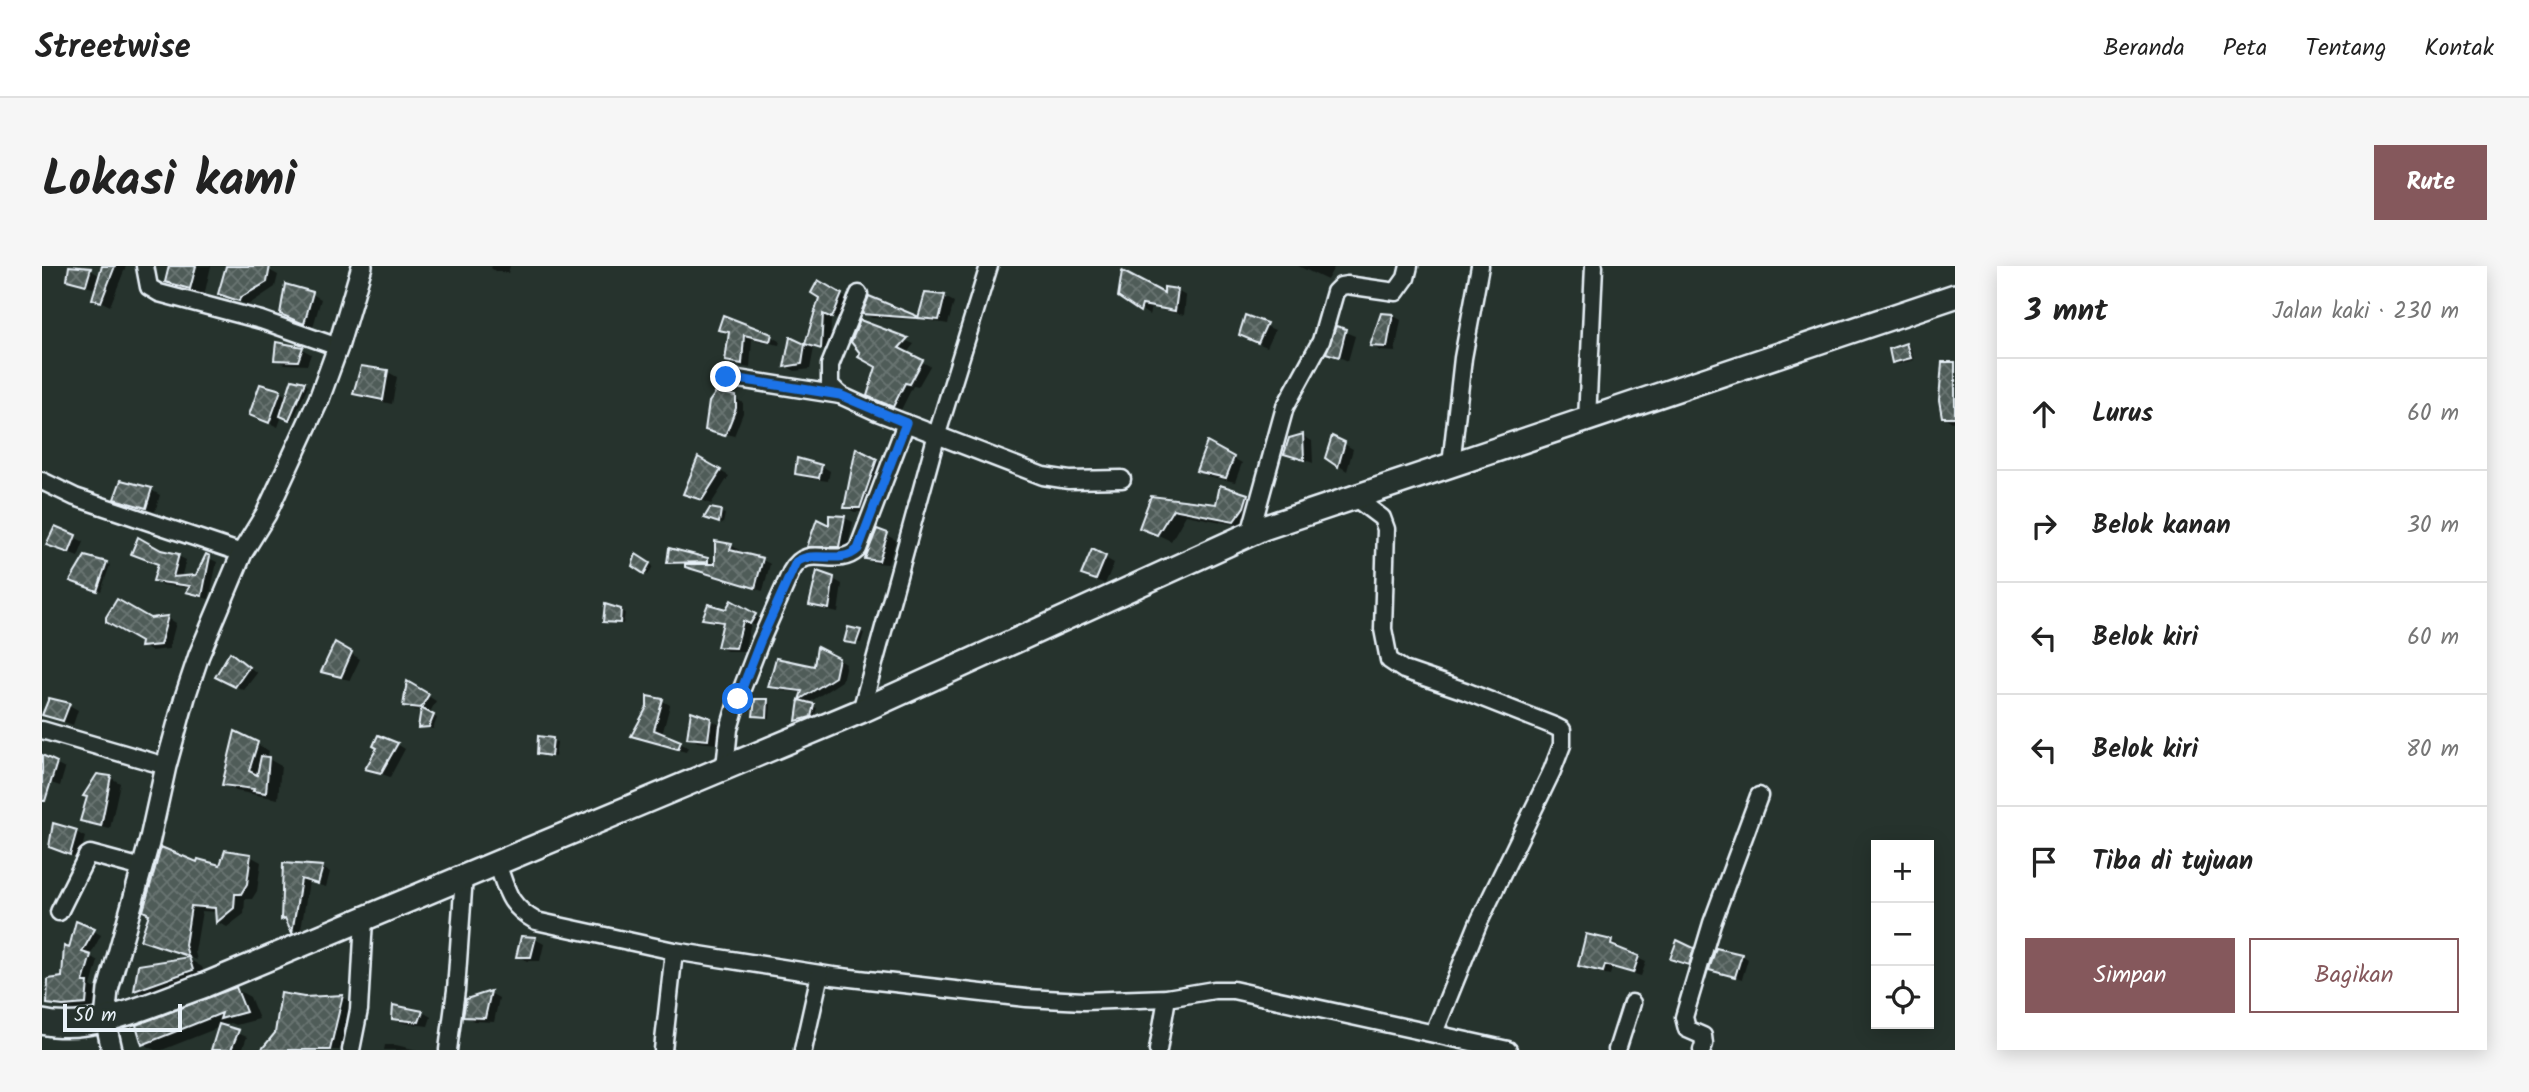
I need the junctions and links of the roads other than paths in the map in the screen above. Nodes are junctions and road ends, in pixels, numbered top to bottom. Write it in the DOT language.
graph roads {
  1 [pos="145,266"];
  2 [pos="362,266"];
  3 [pos="989,266"];
  4 [pos="1409,266"];
  5 [pos="1480,266"];
  6 [pos="1594,266"];
  7 [pos="859,294"];
  8 [pos="1955,296"];
  9 [pos="338,348"];
  10 [pos="726,377"];
  11 [pos="840,395"];
  12 [pos="1587,420"];
  13 [pos="906,423"];
  14 [pos="937,434"];
  15 [pos="1451,465"];
  16 [pos="1122,479"];
  17 [pos="42,481"];
  18 [pos="1354,497"];
  19 [pos="1250,534"];
  20 [pos="243,554"];
  21 [pos="861,711"];
  22 [pos="42,730"];
  23 [pos="166,765"];
  24 [pos="725,767"];
  25 [pos="1759,796"];
  26 [pos="497,863"];
  27 [pos="142,867"];
  28 [pos="464,876"];
  29 [pos="59,912"];
  30 [pos="364,919"];
  31 [pos="674,951"];
  32 [pos="820,974"];
  33 [pos="1167,998"];
  34 [pos="1632,1003"];
  35 [pos="105,1020"];
  36 [pos="42,1023"];
  37 [pos="1434,1033"];
  38 [pos="113,1050"];
  39 [pos="351,1050"];
  40 [pos="448,1050"];
  41 [pos="663,1050"];
  42 [pos="803,1050"];
  43 [pos="1158,1050"];
  44 [pos="1508,1050"];
  45 [pos="1617,1050"];
  46 [pos="1702,1050"];
  1 -- 9 [label="street"];
  2 -- 9 [label="street"];
  3 -- 14 [label="street"];
  4 -- 19 [label="street"];
  5 -- 15 [label="street"];
  6 -- 12 [label="street"];
  7 -- 11 [label="street"];
  8 -- 12 [label="main road"];
  9 -- 20 [label="street"];
  10 -- 11 [label="street"];
  11 -- 13 [label="street"];
  12 -- 15 [label="main road"];
  13 -- 14 [label="street"];
  13 -- 24 [label="street"];
  14 -- 16 [label="street"];
  14 -- 21 [label="street"];
  15 -- 18 [label="main road"];
  17 -- 20 [label="street"];
  18 -- 19 [label="main road"];
  18 -- 37 [label="street"];
  19 -- 21 [label="main road"];
  20 -- 23 [label="street"];
  21 -- 24 [label="main road"];
  22 -- 23 [label="street"];
  23 -- 27 [label="street"];
  24 -- 26 [label="main road"];
  25 -- 46 [label="street"];
  26 -- 28 [label="main road"];
  26 -- 31 [label="street"];
  27 -- 29 [label="street"];
  27 -- 35 [label="street"];
  28 -- 30 [label="main road"];
  28 -- 40 [label="street"];
  30 -- 35 [label="main road"];
  30 -- 39 [label="street"];
  31 -- 32 [label="street"];
  31 -- 41 [label="street"];
  32 -- 33 [label="street"];
  32 -- 42 [label="street"];
  33 -- 37 [label="street"];
  33 -- 43 [label="street"];
  34 -- 45 [label="street"];
  35 -- 36 [label="main road"];
  35 -- 38 [label="street"];
  37 -- 44 [label="street"];
}
